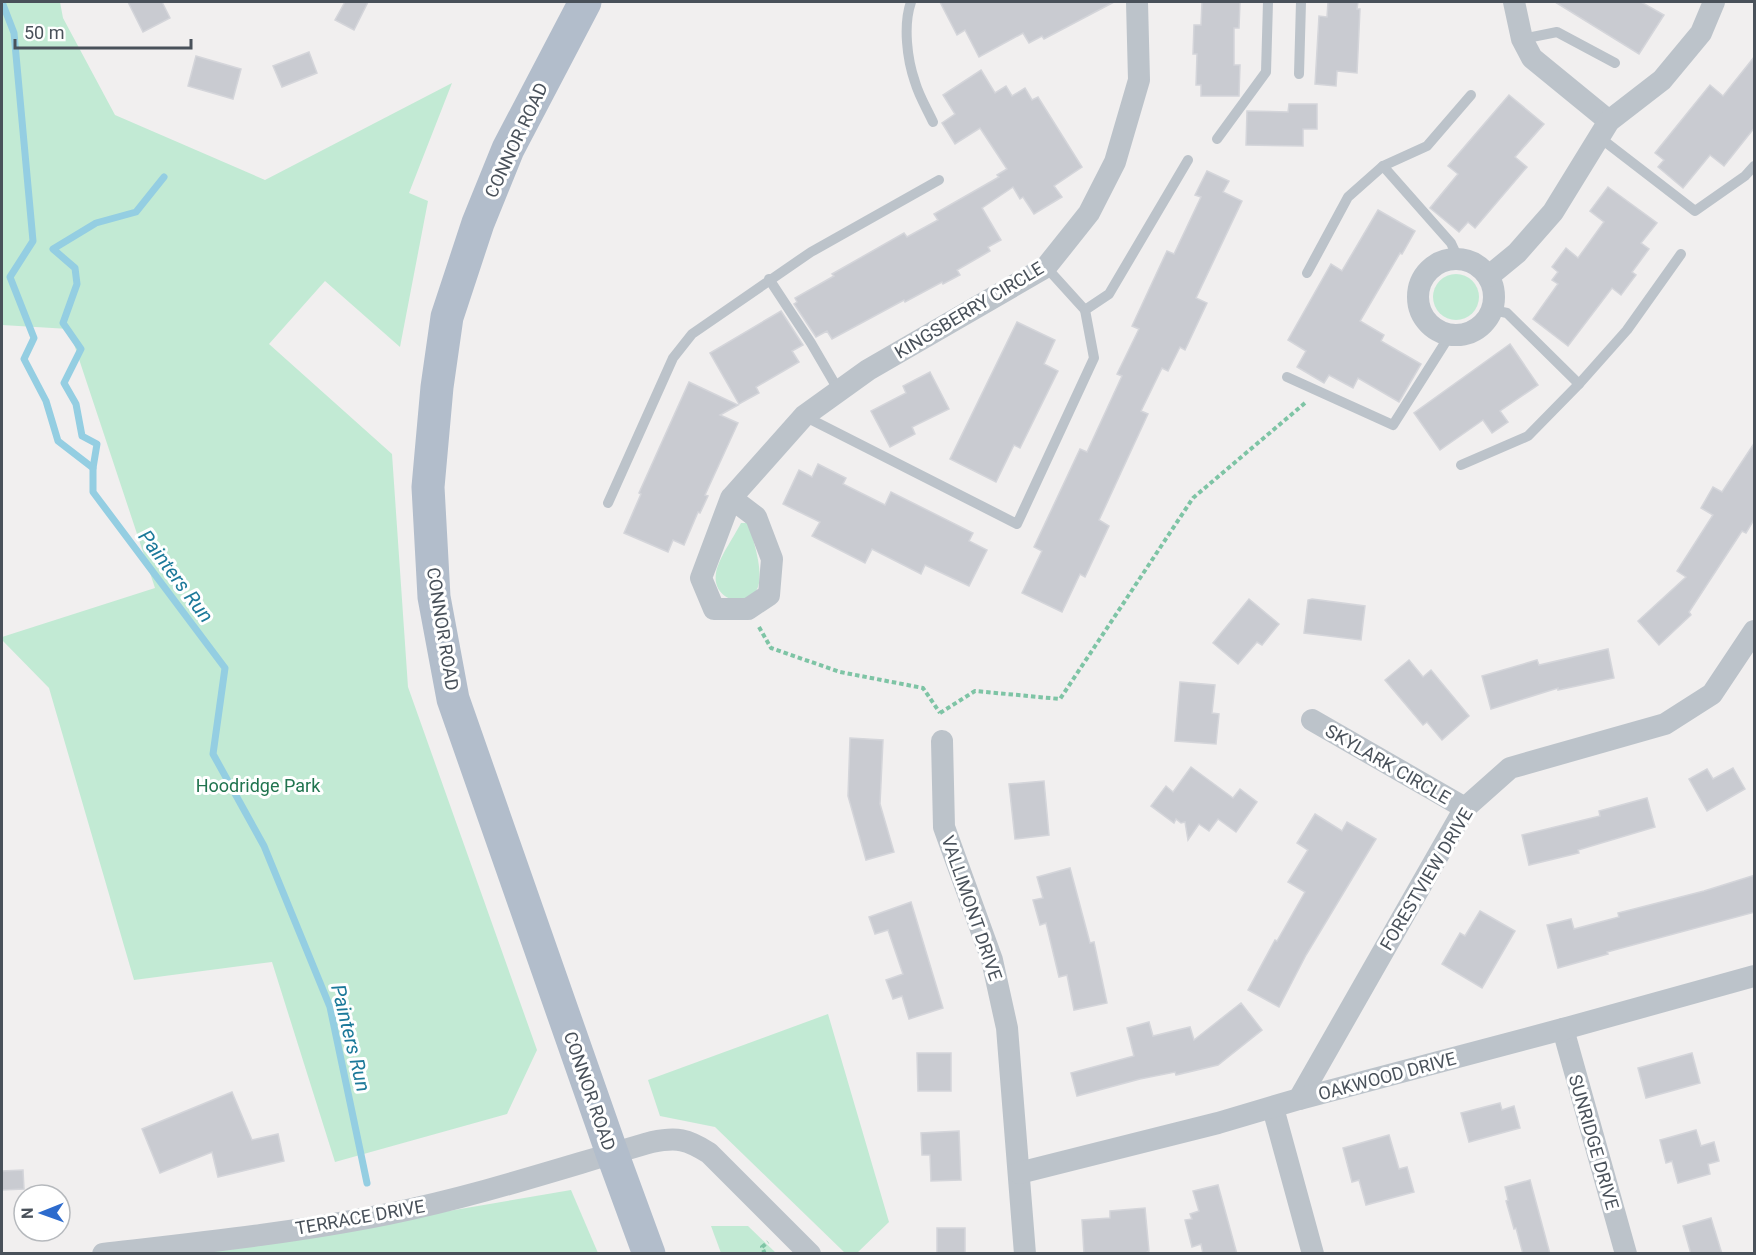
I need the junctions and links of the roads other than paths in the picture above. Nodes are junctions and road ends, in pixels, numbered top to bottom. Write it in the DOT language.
graph roads {
  1 [pos="585,2"];
  2 [pos="911,2"];
  3 [pos="1137,2"];
  4 [pos="1268,2"];
  5 [pos="1301,2"];
  6 [pos="1514,2"];
  7 [pos="1714,2"];
  8 [pos="1522,39"];
  9 [pos="1615,63"];
  10 [pos="1299,74"];
  11 [pos="1471,95"];
  12 [pos="933,122"];
  13 [pos="1604,129"];
  14 [pos="1217,139"];
  15 [pos="1188,159"];
  16 [pos="1383,166"];
  17 [pos="1755,166"];
  18 [pos="939,180"];
  19 [pos="1681,254"];
  20 [pos="1458,258"];
  21 [pos="1046,267"];
  22 [pos="1307,273"];
  23 [pos="1489,276"];
  24 [pos="769,279"];
  25 [pos="1084,310"];
  26 [pos="1493,310"];
  27 [pos="1450,335"];
  28 [pos="1287,377"];
  29 [pos="1579,384"];
  30 [pos="839,391"];
  31 [pos="804,416"];
  32 [pos="1461,465"];
  33 [pos="731,498"];
  34 [pos="608,503"];
  35 [pos="1755,631"];
  36 [pos="1312,720"];
  37 [pos="942,741"];
  38 [pos="1465,808"];
  39 [pos="1755,976"];
  40 [pos="1563,1029"];
  41 [pos="1299,1099"];
  42 [pos="1273,1107"];
  43 [pos="612,1153"];
  44 [pos="1019,1173"];
  45 [pos="103,1254"];
  46 [pos="649,1254"];
  47 [pos="810,1254"];
  48 [pos="1025,1254"];
  49 [pos="1313,1254"];
  50 [pos="1626,1254"];
  1 -- 43 [label="main road, CONNOR ROAD"];
  2 -- 12 [label="lane"];
  3 -- 21 [label="street, KINGSBERRY CIRCLE"];
  4 -- 14 [label="lane"];
  5 -- 10 [label="lane"];
  6 -- 8 [label="street"];
  7 -- 13 [label="street"];
  8 -- 9 [label="lane"];
  8 -- 13 [label="street"];
  11 -- 16 [label="lane"];
  13 -- 17 [label="lane"];
  13 -- 23 [label="street"];
  15 -- 25 [label="lane"];
  16 -- 20 [label="lane"];
  16 -- 22 [label="lane"];
  18 -- 24 [label="lane"];
  19 -- 29 [label="lane"];
  20 -- 23 [label="street"];
  20 -- 27 [label="street"];
  21 -- 25 [label="lane"];
  21 -- 30 [label="street, KINGSBERRY CIRCLE"];
  23 -- 26 [label="street"];
  24 -- 30 [label="lane"];
  24 -- 34 [label="lane"];
  25 -- 31 [label="lane"];
  26 -- 27 [label="street"];
  26 -- 29 [label="lane"];
  27 -- 28 [label="lane"];
  29 -- 32 [label="lane"];
  30 -- 31 [label="street, KINGSBERRY CIRCLE"];
  31 -- 33 [label="street, KINGSBERRY CIRCLE"];
  33 -- 33 [label="street, KINGSBERRY CIRCLE"];
  35 -- 38 [label="street, FORESTVIEW DRIVE"];
  36 -- 38 [label="street, SKYLARK CIRCLE"];
  37 -- 44 [label="street, VALLIMONT DRIVE"];
  38 -- 41 [label="street, FORESTVIEW DRIVE"];
  39 -- 40 [label="street, OAKWOOD DRIVE"];
  40 -- 41 [label="street, OAKWOOD DRIVE"];
  40 -- 50 [label="street, SUNRIDGE DRIVE"];
  41 -- 42 [label="street, OAKWOOD DRIVE"];
  42 -- 44 [label="street, OAKWOOD DRIVE"];
  42 -- 49 [label="street"];
  43 -- 45 [label="street, TERRACE DRIVE"];
  43 -- 46 [label="main road, CONNOR ROAD"];
  43 -- 47 [label="street"];
  44 -- 48 [label="street, VALLIMONT DRIVE"];
}
